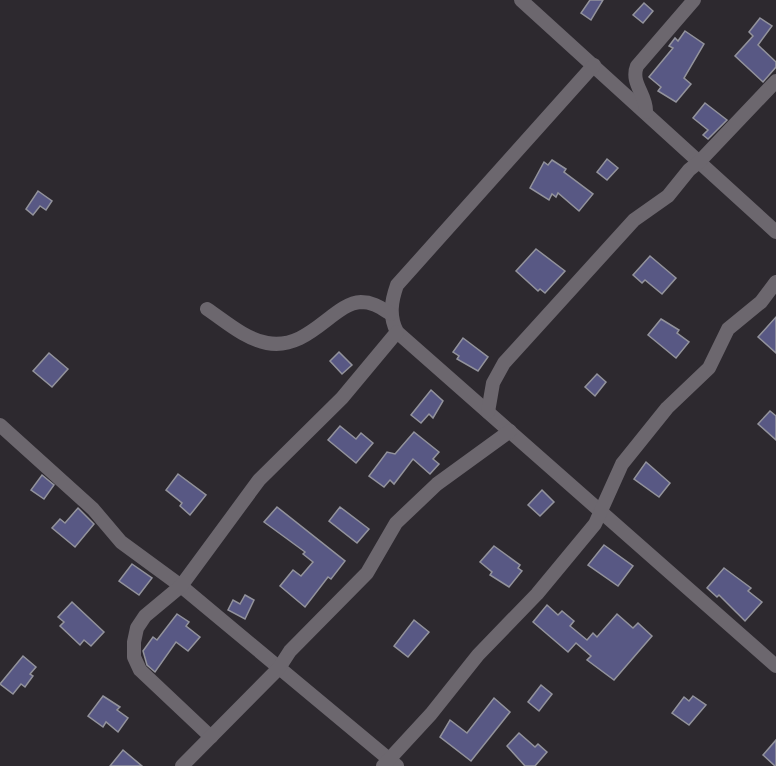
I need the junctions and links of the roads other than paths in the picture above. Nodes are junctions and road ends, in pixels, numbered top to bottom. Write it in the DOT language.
graph roads {
  1 [pos="521,0"];
  2 [pos="694,0"];
  3 [pos="594,64"];
  4 [pos="776,81"];
  5 [pos="646,112"];
  6 [pos="700,161"];
  7 [pos="776,232"];
  8 [pos="776,282"];
  9 [pos="207,309"];
  10 [pos="391,314"];
  11 [pos="397,332"];
  12 [pos="488,412"];
  13 [pos="0,426"];
  14 [pos="510,432"];
  15 [pos="602,513"];
  16 [pos="181,586"];
  17 [pos="776,666"];
  18 [pos="279,668"];
  19 [pos="211,737"];
  20 [pos="390,764"];
  21 [pos="182,766"];
  1 -- 3 [label="street"];
  2 -- 5 [label="street"];
  3 -- 5 [label="street"];
  3 -- 10 [label="street"];
  4 -- 6 [label="street"];
  5 -- 6 [label="street"];
  6 -- 7 [label="street"];
  6 -- 12 [label="street"];
  8 -- 15 [label="street"];
  9 -- 10 [label="street"];
  10 -- 11 [label="street"];
  11 -- 12 [label="street"];
  11 -- 16 [label="street"];
  12 -- 14 [label="street"];
  13 -- 16 [label="street"];
  14 -- 15 [label="street"];
  14 -- 18 [label="street"];
  15 -- 17 [label="street"];
  15 -- 20 [label="street"];
  16 -- 18 [label="street"];
  16 -- 19 [label="street"];
  18 -- 19 [label="street"];
  18 -- 20 [label="street"];
  19 -- 21 [label="street"];
}
